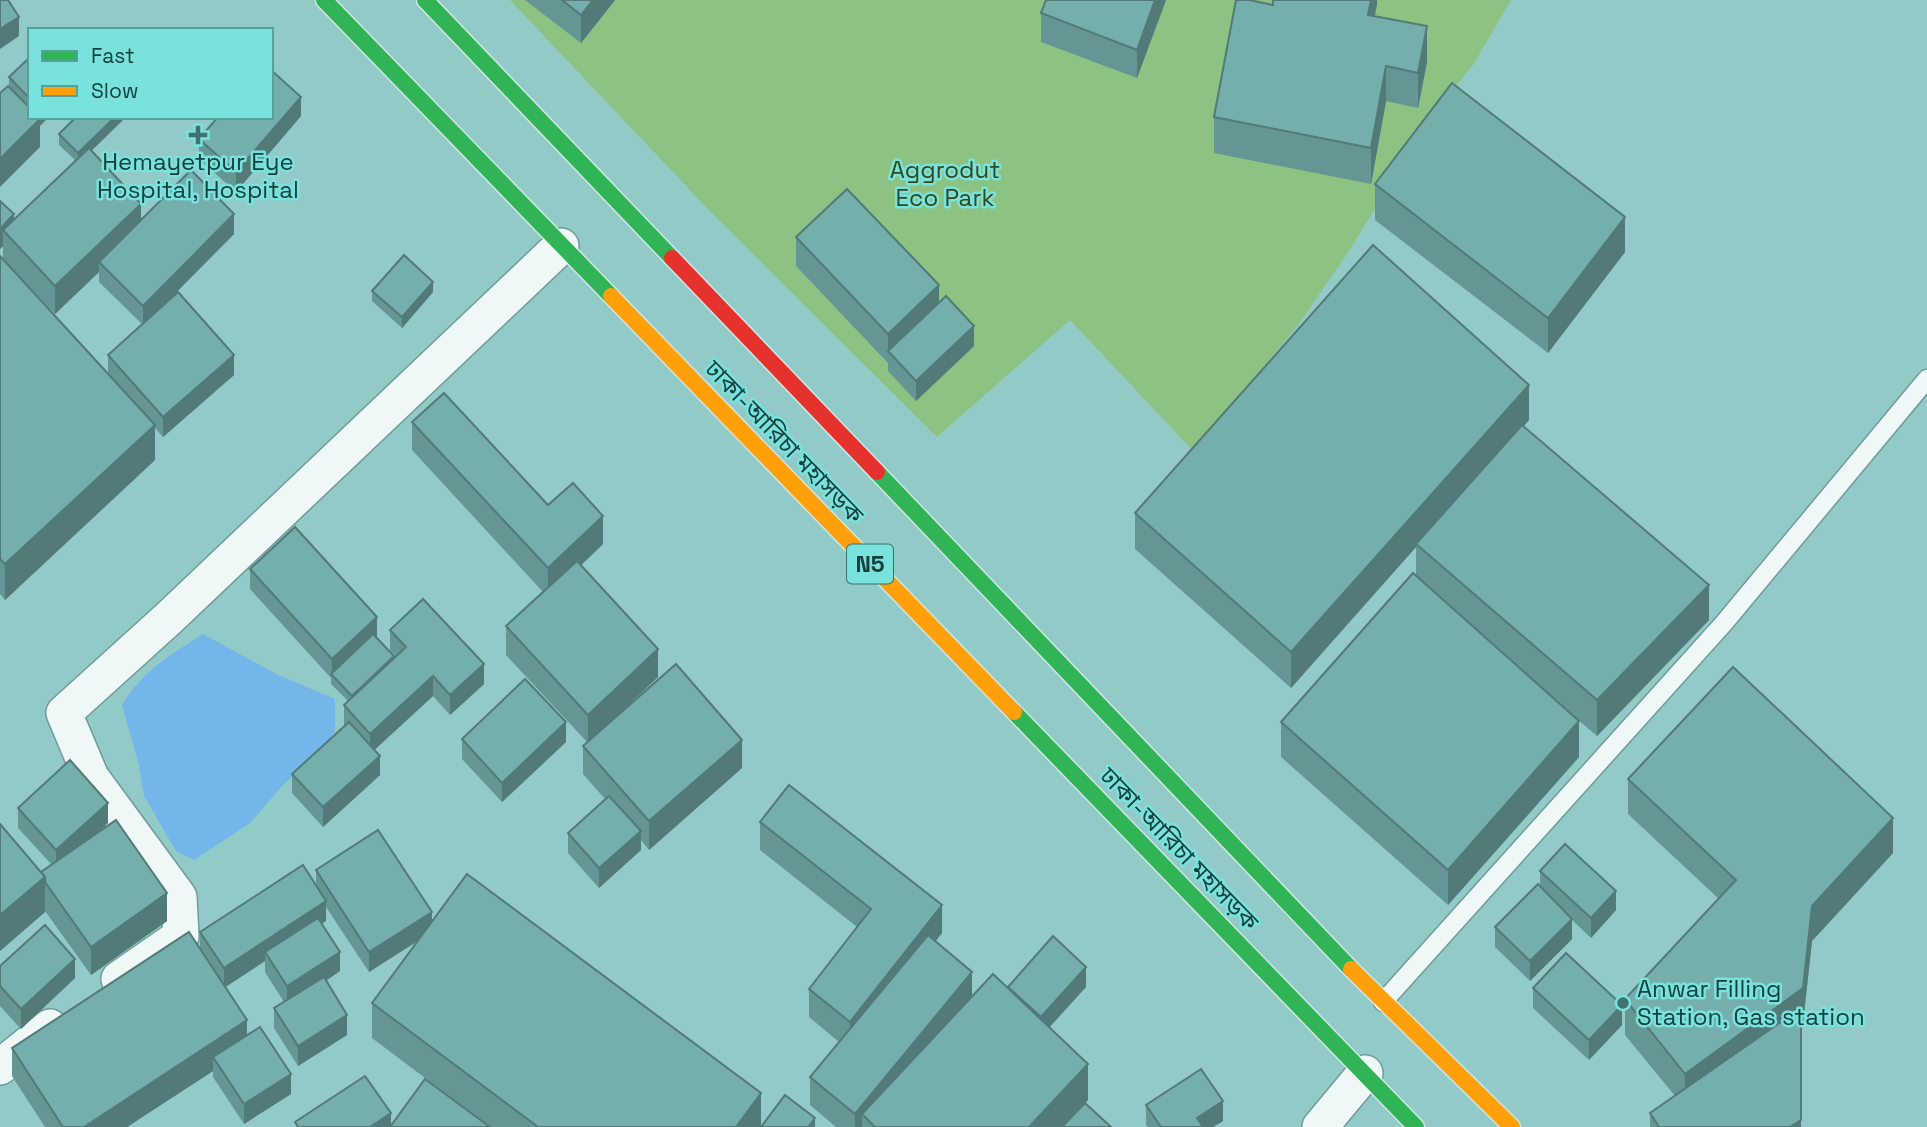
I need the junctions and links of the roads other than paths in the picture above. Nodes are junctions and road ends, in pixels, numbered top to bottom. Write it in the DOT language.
graph roads {
  1 [pos="303,0"];
  2 [pos="324,0"];
  3 [pos="425,0"];
  4 [pos="347,24"];
  5 [pos="561,246"];
  6 [pos="1927,379"];
  7 [pos="1383,1002"];
  8 [pos="0,1067"];
  9 [pos="1365,1073"];
  10 [pos="1402,1119"];
  11 [pos="1320,1127"];
  12 [pos="1416,1127"];
  13 [pos="1511,1127"];
  1 -- 4 [label="highway"];
  2 -- 4 [label="highway, ঢাকা-আরিচা মহাসড়ক / N5"];
  3 -- 7 [label="highway, ঢাকা-আরিচা মহাসড়ক"];
  4 -- 5 [label="highway, ঢাকা-আরিচা মহাসড়ক / N5"];
  5 -- 8 [label="street"];
  5 -- 9 [label="highway, ঢাকা-আরিচা মহাসড়ক / N5"];
  6 -- 7 [label="lane"];
  7 -- 13 [label="highway, ঢাকা-আরিচা মহাসড়ক"];
  9 -- 10 [label="highway, ঢাকা-আরিচা মহাসড়ক / N5"];
  9 -- 11 [label="street"];
  10 -- 12 [label="highway, ঢাকা-আরিচা মহাসড়ক / N5"];
}
